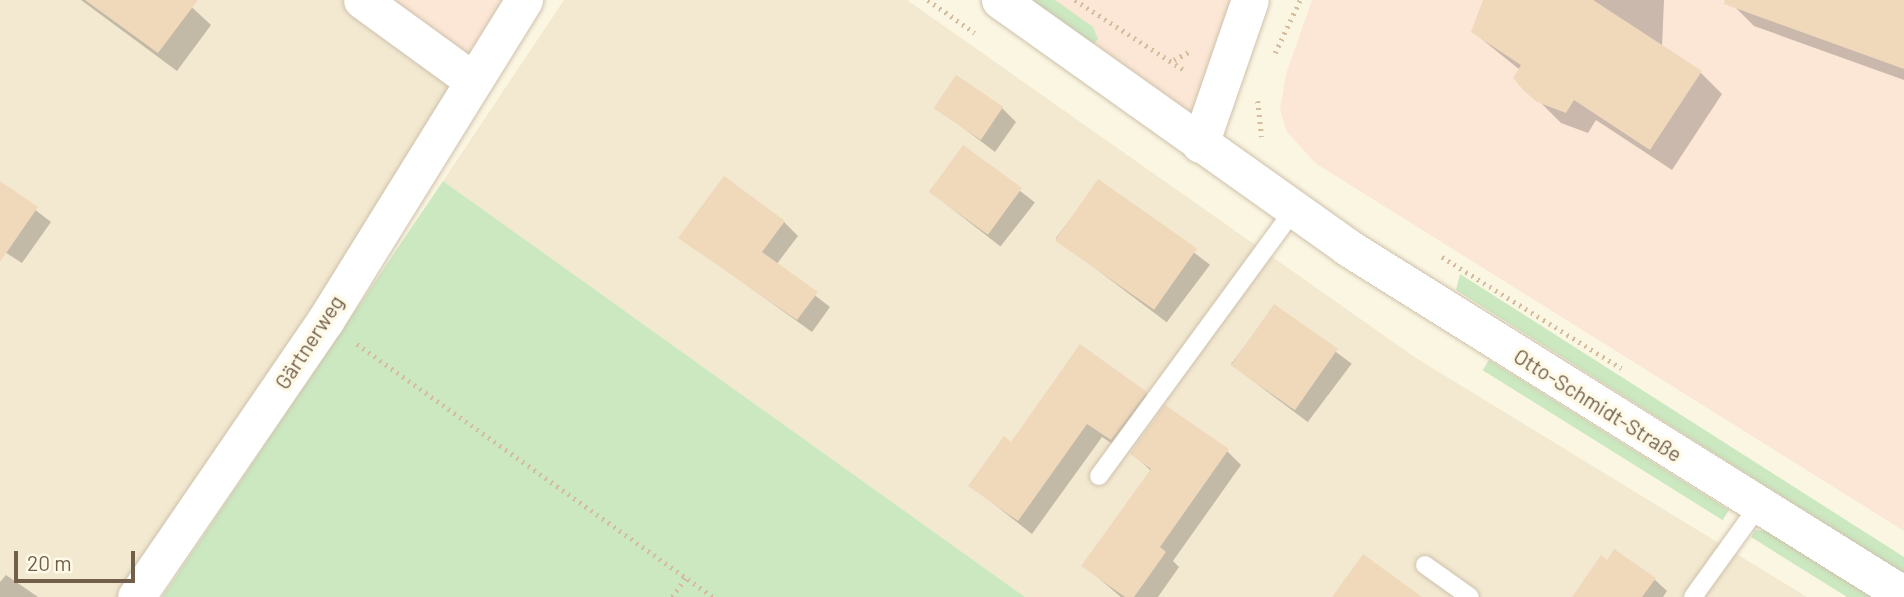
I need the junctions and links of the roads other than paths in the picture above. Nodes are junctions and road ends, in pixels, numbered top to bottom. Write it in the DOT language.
graph roads {
  1 [pos="362,0"];
  2 [pos="524,0"];
  3 [pos="1000,0"];
  4 [pos="1251,0"];
  5 [pos="472,80"];
  6 [pos="1199,144"];
  7 [pos="1294,210"];
  8 [pos="1099,476"];
  9 [pos="1759,505"];
  10 [pos="1425,565"];
  11 [pos="1904,595"];
  12 [pos="136,597"];
  13 [pos="1470,597"];
  14 [pos="1693,597"];
  1 -- 5 [label="street"];
  2 -- 5 [label="street, Gärtnerweg"];
  3 -- 6 [label="street, Otto-Schmidt-Straße"];
  4 -- 6 [label="street"];
  5 -- 12 [label="street, Gärtnerweg"];
  6 -- 7 [label="street, Otto-Schmidt-Straße"];
  7 -- 8 [label="lane"];
  7 -- 9 [label="street, Otto-Schmidt-Straße"];
  9 -- 11 [label="street, Otto-Schmidt-Straße"];
  9 -- 14 [label="lane"];
  10 -- 13 [label="lane"];
}
